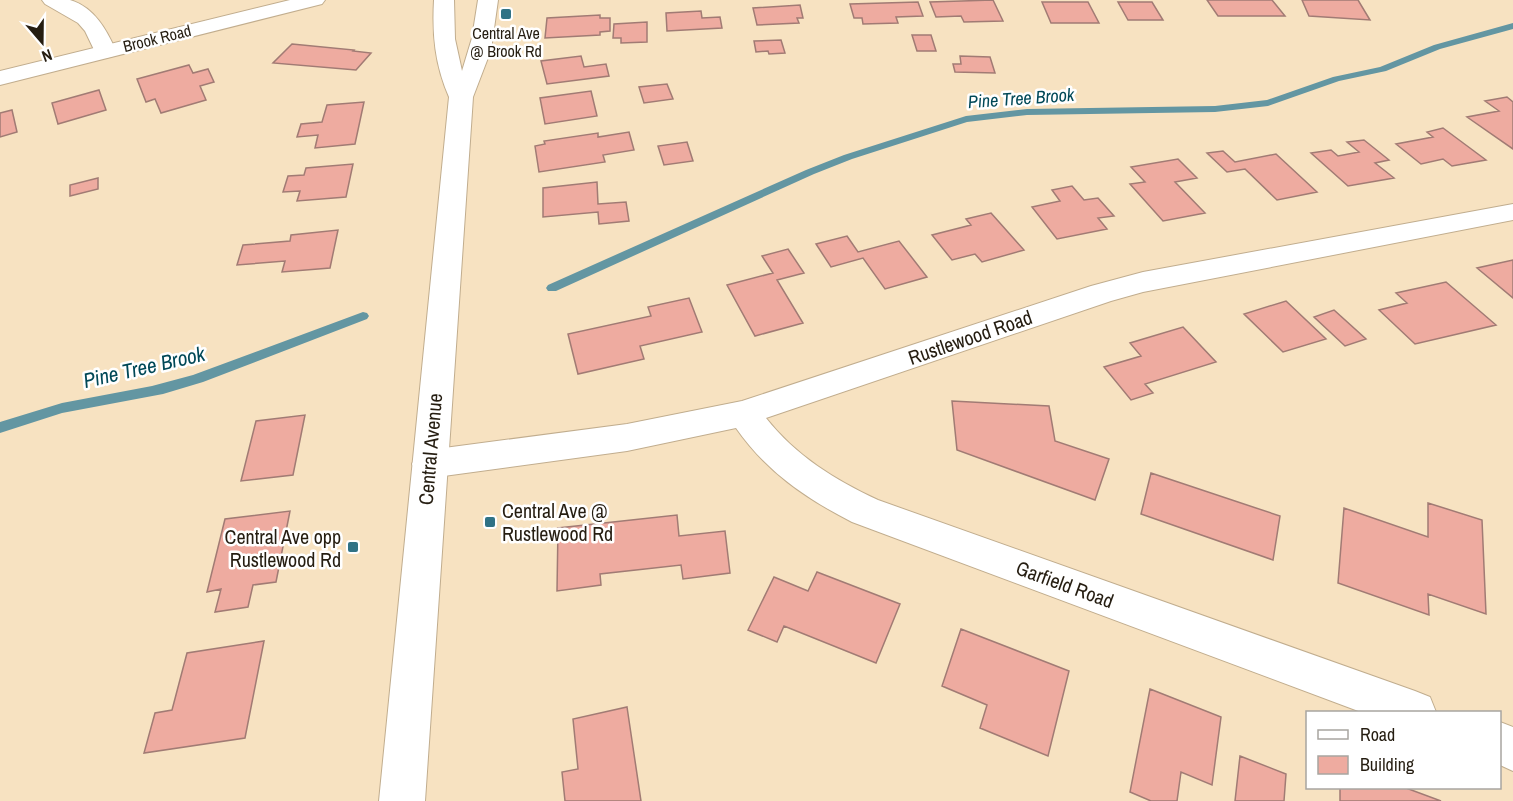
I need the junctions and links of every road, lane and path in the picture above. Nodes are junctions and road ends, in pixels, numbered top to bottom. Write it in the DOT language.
graph roads {
  1 [pos="52,0"];
  2 [pos="315,0"];
  3 [pos="444,0"];
  4 [pos="488,0"];
  5 [pos="120,26"];
  6 [pos="76,37"];
  7 [pos="101,42"];
  8 [pos="0,78"];
  9 [pos="461,98"];
  10 [pos="1513,212"];
  11 [pos="744,413"];
  12 [pos="429,464"];
  13 [pos="1412,711"];
  14 [pos="402,801"];
  1 -- 7 [label="street"];
  2 -- 7 [label="street, Brook Road"];
  3 -- 9 [label="street, Central Avenue"];
  4 -- 9 [label="street, Central Avenue"];
  5 -- 7 [label="street, Brook Road"];
  6 -- 7 [label="street, Brook Road"];
  7 -- 8 [label="street, Brook Road"];
  9 -- 12 [label="street, Central Avenue"];
  10 -- 11 [label="street, Rustlewood Road"];
  11 -- 12 [label="street, Rustlewood Road"];
  11 -- 13 [label="street, Garfield Road"];
  12 -- 14 [label="street, Central Avenue"];
}
